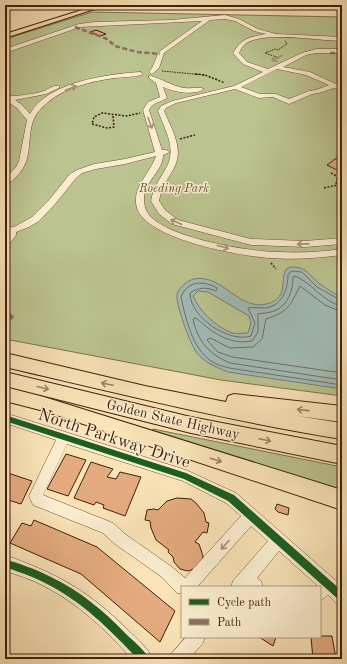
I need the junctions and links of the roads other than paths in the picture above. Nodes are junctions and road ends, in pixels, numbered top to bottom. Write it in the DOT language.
graph roads {
  1 [pos="104,5"];
  2 [pos="210,18"];
  3 [pos="182,22"];
  4 [pos="197,27"];
  5 [pos="248,27"];
  6 [pos="274,35"];
  7 [pos="5,36"];
  8 [pos="342,39"];
  9 [pos="246,40"];
  10 [pos="342,47"];
  11 [pos="5,51"];
  12 [pos="293,51"];
  13 [pos="342,51"];
  14 [pos="279,58"];
  15 [pos="275,67"];
  16 [pos="258,68"];
  17 [pos="251,71"];
  18 [pos="267,71"];
  19 [pos="153,73"];
  20 [pos="131,74"];
  21 [pos="236,82"];
  22 [pos="159,83"];
  23 [pos="335,85"];
  24 [pos="342,88"];
  25 [pos="44,93"];
  26 [pos="52,96"];
  27 [pos="187,96"];
  28 [pos="8,97"];
  29 [pos="164,98"];
  30 [pos="174,102"];
  31 [pos="30,119"];
  32 [pos="175,152"];
  33 [pos="160,153"];
  34 [pos="5,183"];
  35 [pos="8,231"];
  36 [pos="342,240"];
  37 [pos="326,243"];
  38 [pos="5,244"];
  39 [pos="342,252"];
  40 [pos="331,253"];
  41 [pos="5,360"];
  42 [pos="5,379"];
  43 [pos="145,393"];
  44 [pos="5,394"];
  45 [pos="342,414"];
  46 [pos="5,418"];
  47 [pos="342,431"];
  48 [pos="64,437"];
  49 [pos="342,455"];
  50 [pos="342,500"];
  51 [pos="251,515"];
  52 [pos="279,540"];
  53 [pos="5,563"];
  54 [pos="247,584"];
  55 [pos="182,586"];
  56 [pos="188,586"];
  57 [pos="324,589"];
  58 [pos="342,597"];
  59 [pos="196,638"];
  60 [pos="144,659"];
  61 [pos="178,659"];
  1 -- 7 [label="main road"];
  2 -- 3 [label="street"];
  2 -- 4 [label="street"];
  2 -- 5 [label="street"];
  3 -- 4 [label="street"];
  3 -- 11 [label="street"];
  4 -- 19 [label="street"];
  5 -- 6 [label="street"];
  5 -- 9 [label="street"];
  6 -- 8 [label="street"];
  6 -- 9 [label="street"];
  9 -- 16 [label="street"];
  10 -- 12 [label="street"];
  13 -- 15 [label="street"];
  14 -- 16 [label="street, one-way"];
  15 -- 18 [label="street"];
  15 -- 23 [label="street"];
  16 -- 17 [label="street"];
  16 -- 18 [label="street"];
  18 -- 21 [label="street"];
  19 -- 20 [label="street"];
  19 -- 22 [label="street"];
  20 -- 25 [label="street"];
  26 -- 20 [label="street, one-way"];
  21 -- 23 [label="street"];
  21 -- 27 [label="street"];
  21 -- 27 [label="street"];
  22 -- 27 [label="street"];
  22 -- 29 [label="street"];
  23 -- 24 [label="street"];
  25 -- 26 [label="street"];
  25 -- 28 [label="street"];
  26 -- 31 [label="street"];
  27 -- 29 [label="street"];
  27 -- 30 [label="street"];
  28 -- 31 [label="street"];
  29 -- 30 [label="street"];
  29 -- 33 [label="street, one-way"];
  30 -- 32 [label="street"];
  31 -- 34 [label="street"];
  32 -- 33 [label="street"];
  37 -- 32 [label="street, one-way"];
  33 -- 35 [label="street"];
  33 -- 40 [label="street, one-way"];
  35 -- 38 [label="street"];
  36 -- 37 [label="street"];
  37 -- 40 [label="street"];
  39 -- 40 [label="street"];
  43 -- 41 [label="highway, Golden State Highway, one-way"];
  42 -- 49 [label="highway, Golden State Highway, one-way"];
  45 -- 43 [label="highway, one-way"];
  43 -- 47 [label="highway, Golden State Highway"];
  44 -- 50 [label="highway, one-way"];
  46 -- 48 [label="street, North Parkway Drive"];
  48 -- 51 [label="street, North Parkway Drive"];
  48 -- 55 [label="street"];
  51 -- 52 [label="street, North Parkway Drive"];
  51 -- 56 [label="street, one-way"];
  52 -- 54 [label="street"];
  52 -- 57 [label="street, North Parkway Drive"];
  53 -- 60 [label="street"];
  57 -- 58 [label="street, North Parkway Drive"];
  59 -- 61 [label="street"];
}
